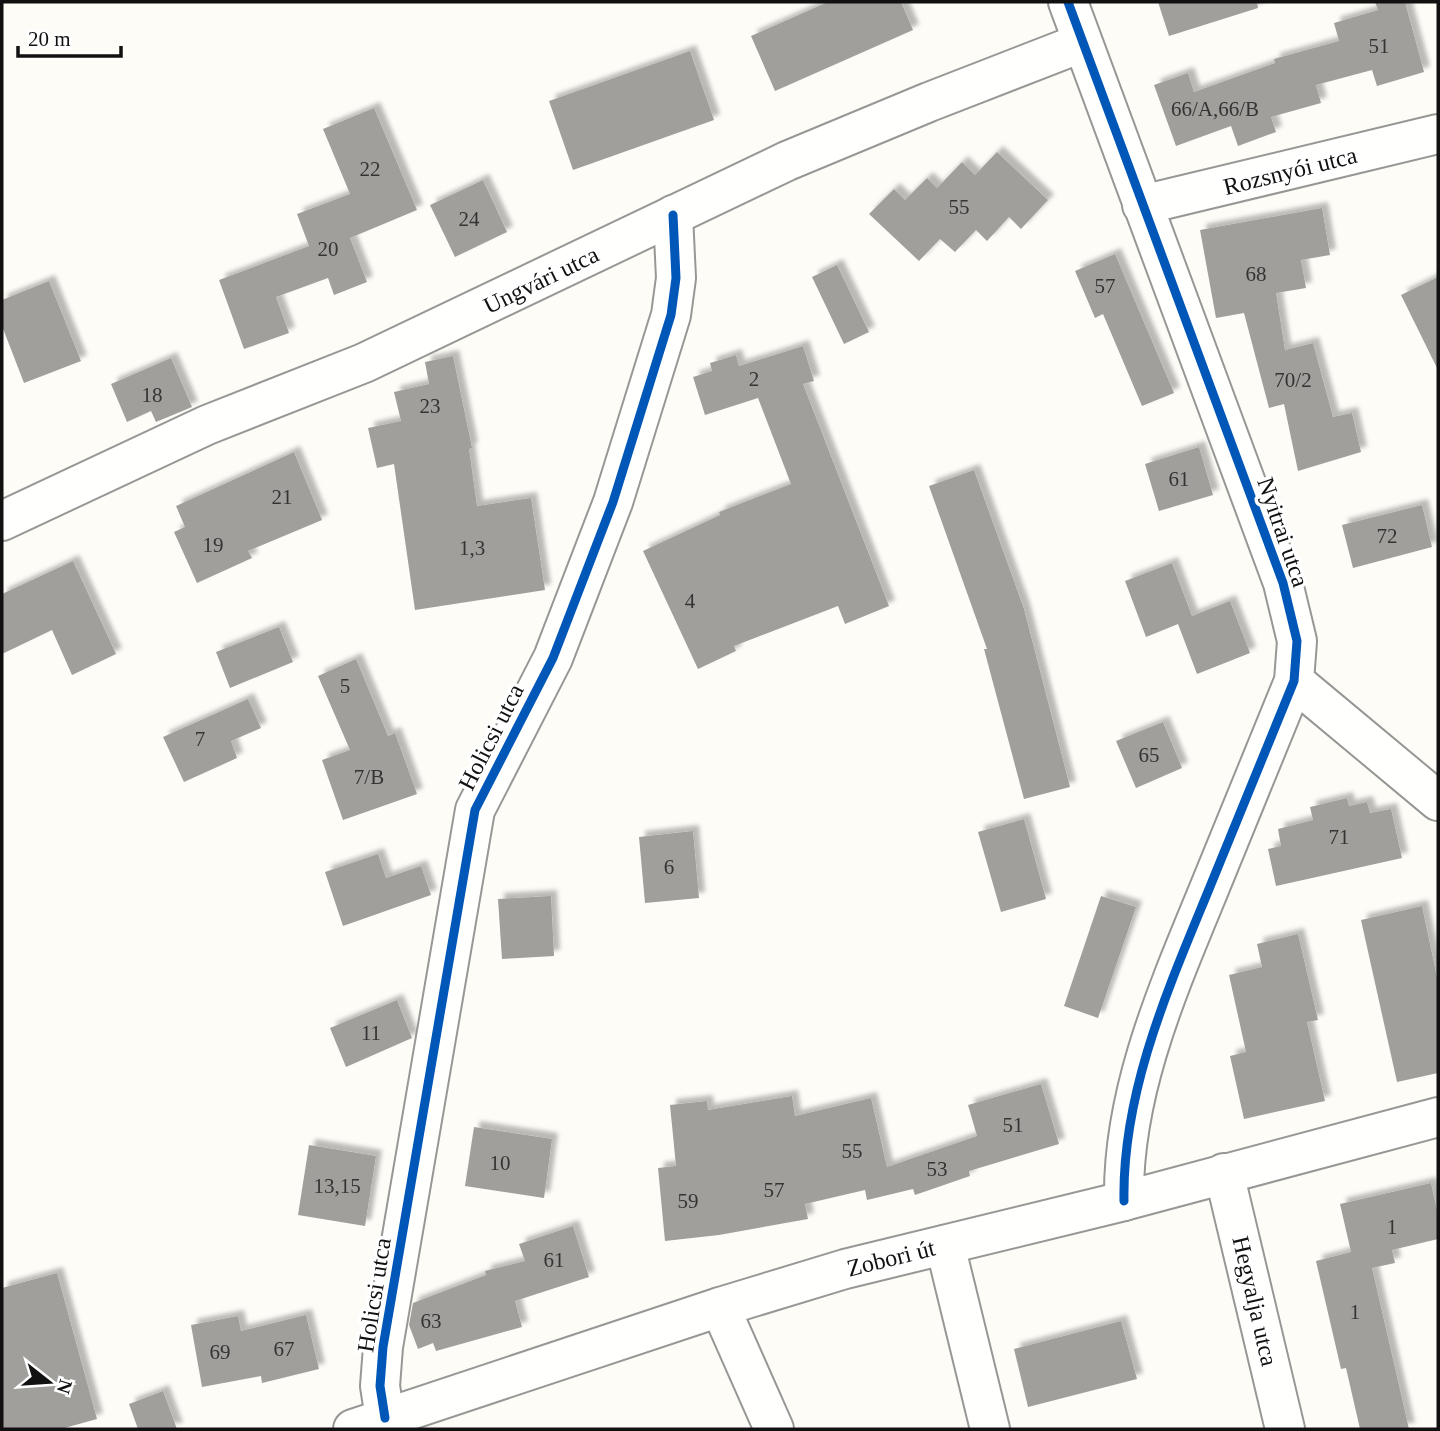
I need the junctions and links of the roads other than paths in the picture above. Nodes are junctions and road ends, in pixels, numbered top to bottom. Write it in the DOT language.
graph roads {
  1 [pos="1068,2"];
  2 [pos="1081,43"];
  3 [pos="1438,134"];
  4 [pos="1142,205"];
  5 [pos="673,215"];
  6 [pos="2,521"];
  7 [pos="1294,681"];
  8 [pos="1438,801"];
  9 [pos="1438,1117"];
  10 [pos="1224,1173"];
  11 [pos="1124,1201"];
  12 [pos="945,1245"];
  13 [pos="720,1307"];
  14 [pos="395,1421"];
  15 [pos="774,1429"];
  16 [pos="990,1429"];
  17 [pos="1285,1429"];
  1 -- 2 [label="street, Nyitrai utca"];
  2 -- 4 [label="street, Nyitrai utca"];
  2 -- 5 [label="street, Ungvári utca"];
  3 -- 4 [label="street, Rozsnyói utca"];
  4 -- 7 [label="street, Nyitrai utca"];
  5 -- 6 [label="street, Ungvári utca"];
  5 -- 14 [label="street, Holicsi utca"];
  7 -- 8 [label="street"];
  7 -- 11 [label="street, Nyitrai utca"];
  9 -- 10 [label="street, Zobori út"];
  10 -- 11 [label="street, Zobori út"];
  10 -- 17 [label="street, Hegyalja utca"];
  11 -- 12 [label="street, Zobori út"];
  12 -- 13 [label="street, Zobori út"];
  12 -- 16 [label="street"];
  13 -- 14 [label="street, Zobori út"];
  13 -- 15 [label="street"];
}
